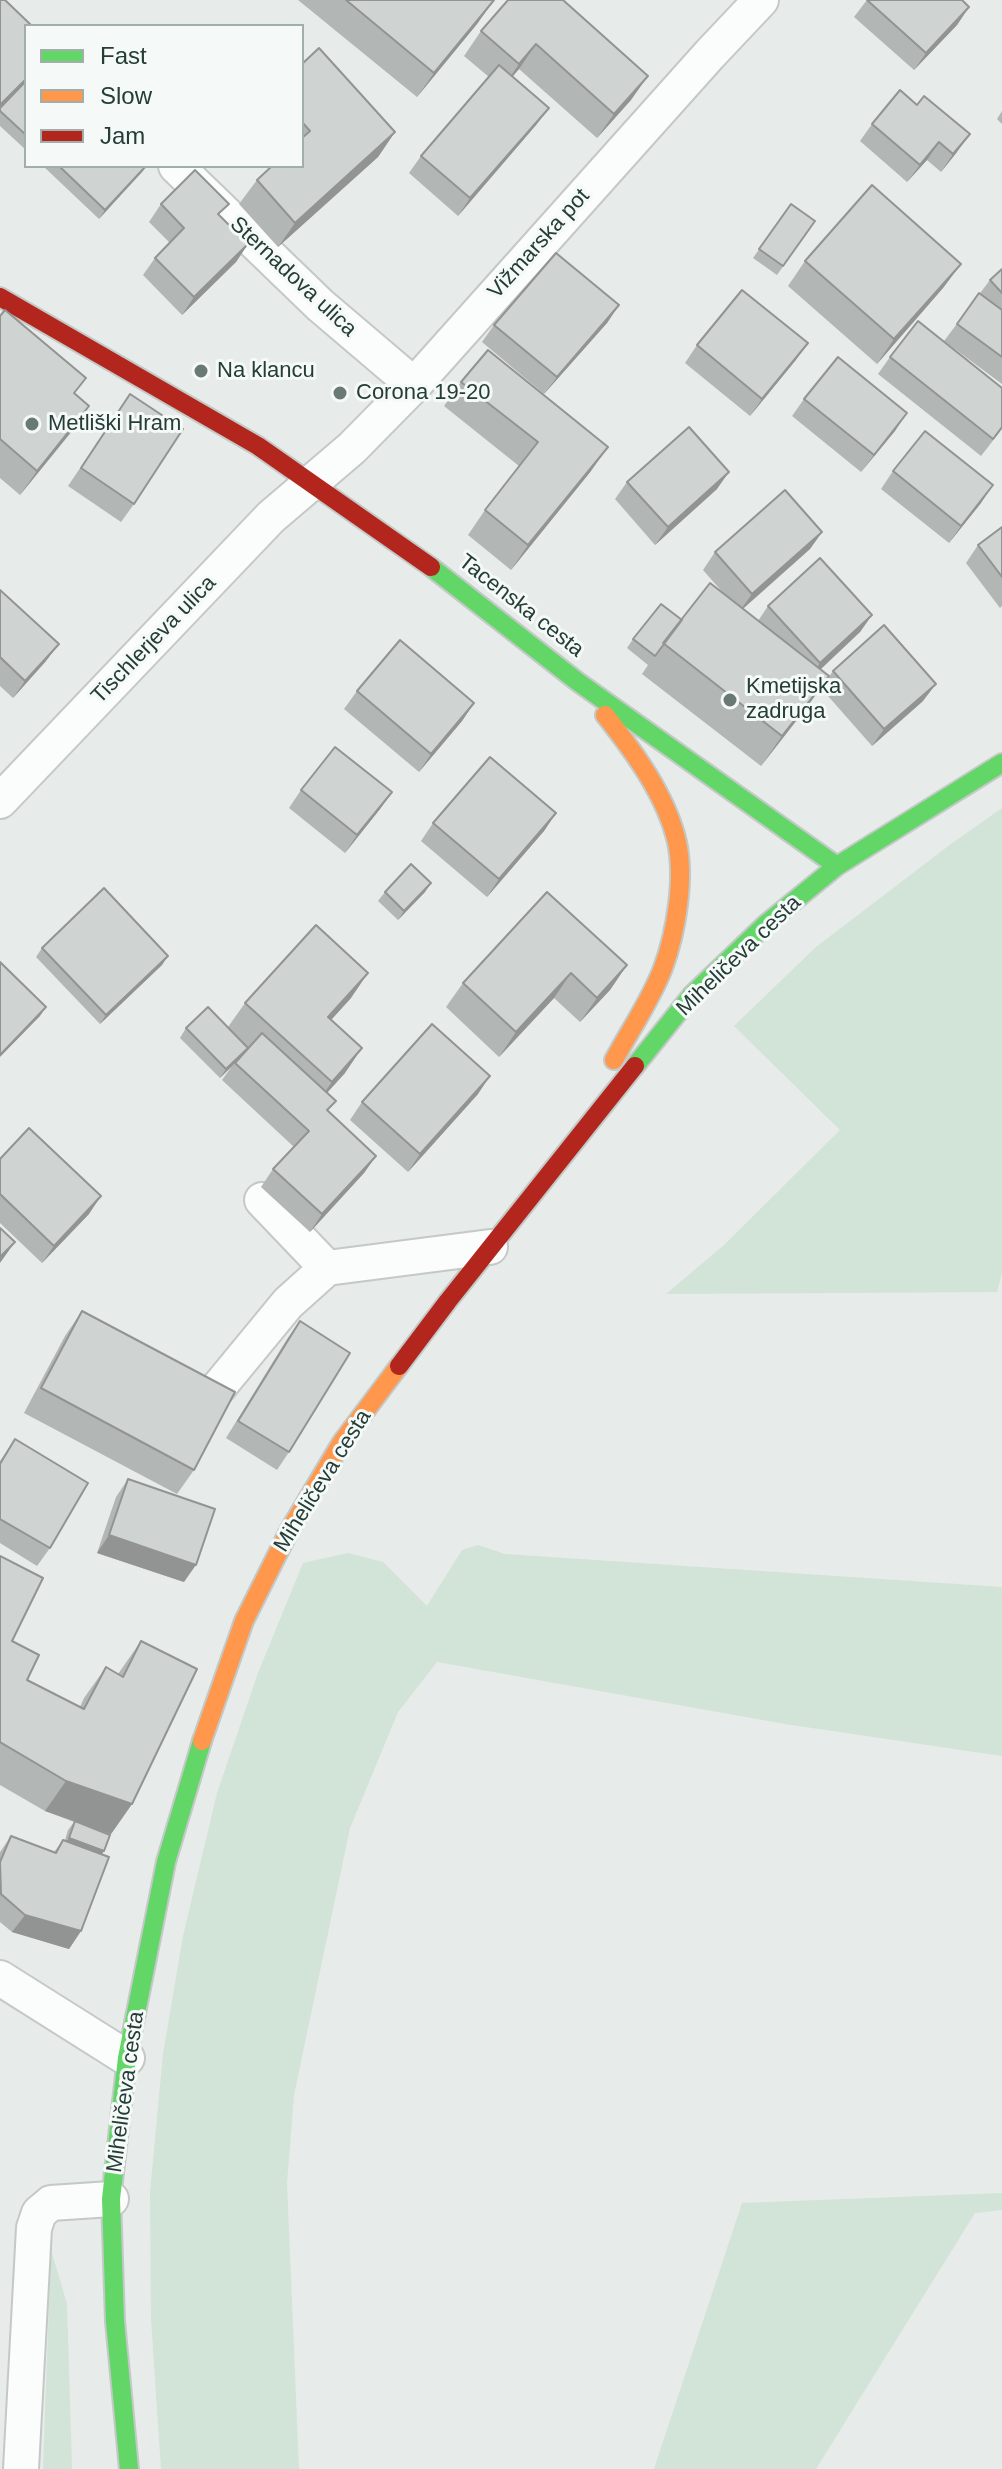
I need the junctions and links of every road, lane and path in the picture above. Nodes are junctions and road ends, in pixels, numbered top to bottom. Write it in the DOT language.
graph roads {
  1 [pos="761,0"];
  2 [pos="178,168"];
  3 [pos="0,297"];
  4 [pos="414,385"];
  5 [pos="311,481"];
  6 [pos="578,682"];
  7 [pos="1002,763"];
  8 [pos="0,801"];
  9 [pos="837,866"];
  10 [pos="552,1171"];
  11 [pos="262,1200"];
  12 [pos="490,1247"];
  13 [pos="327,1268"];
  14 [pos="218,1388"];
  15 [pos="0,1978"];
  16 [pos="127,2058"];
  17 [pos="111,2199"];
  18 [pos="21,2469"];
  19 [pos="129,2469"];
  1 -- 4 [label="street, Vižmarska pot"];
  2 -- 4 [label="street, Sternadova ulica"];
  3 -- 5 [label="street, Tacenska cesta"];
  4 -- 5 [label="street, Vižmarska pot"];
  5 -- 6 [label="street, Tacenska cesta"];
  5 -- 8 [label="street, Tischlerjeva ulica"];
  6 -- 9 [label="street, Tacenska cesta"];
  6 -- 10 [label="street"];
  7 -- 9 [label="street"];
  9 -- 10 [label="street, Miheličeva cesta"];
  10 -- 12 [label="street, Miheličeva cesta"];
  11 -- 13 [label="street"];
  12 -- 13 [label="street"];
  12 -- 16 [label="street, Miheličeva cesta"];
  13 -- 14 [label="street"];
  15 -- 16 [label="street"];
  16 -- 17 [label="street, Miheličeva cesta"];
  17 -- 18 [label="street, Miheličeva cesta"];
  17 -- 19 [label="street, Miheličeva cesta"];
}
